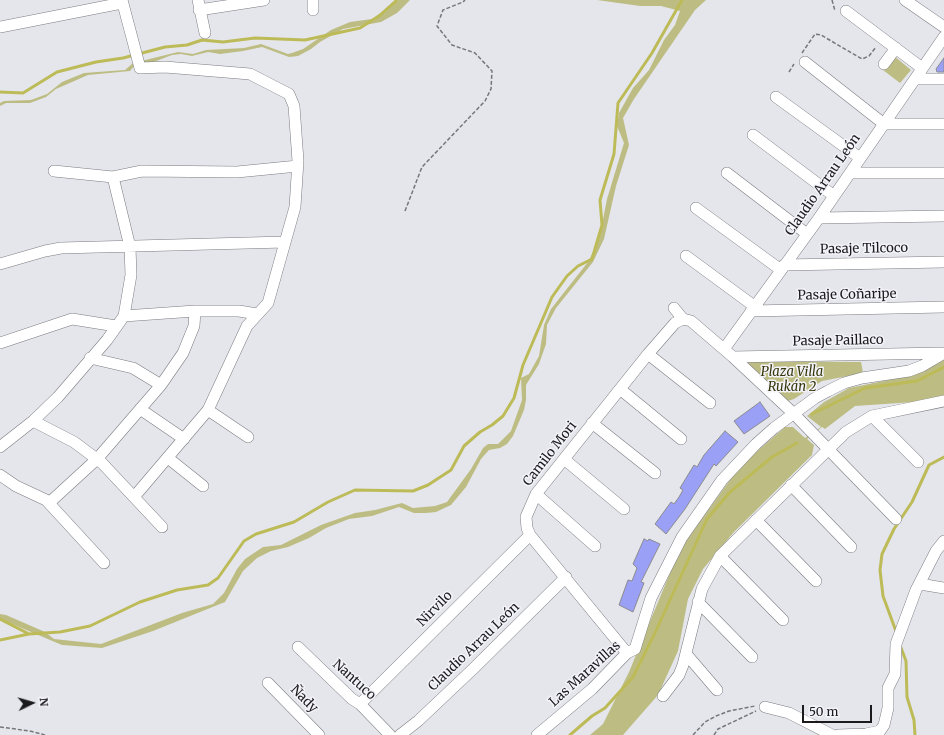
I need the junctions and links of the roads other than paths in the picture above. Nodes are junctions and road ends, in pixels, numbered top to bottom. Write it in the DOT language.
graph roads {
  1 [pos="264,0"];
  2 [pos="905,0"];
  3 [pos="122,1"];
  4 [pos="198,5"];
  5 [pos="846,11"];
  6 [pos="0,27"];
  7 [pos="944,27"];
  8 [pos="205,33"];
  9 [pos="944,37"];
  10 [pos="896,48"];
  11 [pos="802,58"];
  12 [pos="884,64"];
  13 [pos="922,68"];
  14 [pos="914,78"];
  15 [pos="944,79"];
  16 [pos="776,96"];
  17 [pos="884,124"];
  18 [pos="944,124"];
  19 [pos="753,136"];
  20 [pos="860,158"];
  21 [pos="298,166"];
  22 [pos="54,171"];
  23 [pos="727,173"];
  24 [pos="850,173"];
  25 [pos="944,173"];
  26 [pos="113,177"];
  27 [pos="834,196"];
  28 [pos="696,208"];
  29 [pos="944,216"];
  30 [pos="819,218"];
  31 [pos="807,234"];
  32 [pos="285,242"];
  33 [pos="130,247"];
  34 [pos="686,256"];
  35 [pos="944,262"];
  36 [pos="0,264"];
  37 [pos="782,267"];
  38 [pos="944,307"];
  39 [pos="674,308"];
  40 [pos="753,309"];
  41 [pos="195,311"];
  42 [pos="257,314"];
  43 [pos="124,316"];
  44 [pos="683,319"];
  45 [pos="116,326"];
  46 [pos="0,343"];
  47 [pos="728,353"];
  48 [pos="944,353"];
  49 [pos="648,354"];
  50 [pos="90,358"];
  51 [pos="161,385"];
  52 [pos="620,389"];
  53 [pos="944,401"];
  54 [pos="710,403"];
  55 [pos="140,409"];
  56 [pos="208,410"];
  57 [pos="794,414"];
  58 [pos="872,416"];
  59 [pos="33,421"];
  60 [pos="592,424"];
  61 [pos="248,437"];
  62 [pos="184,439"];
  63 [pos="681,439"];
  64 [pos="0,447"];
  65 [pos="827,450"];
  66 [pos="168,458"];
  67 [pos="97,459"];
  68 [pos="564,459"];
  69 [pos="918,462"];
  70 [pos="655,473"];
  71 [pos="0,475"];
  72 [pos="791,485"];
  73 [pos="203,486"];
  74 [pos="536,494"];
  75 [pos="134,497"];
  76 [pos="49,503"];
  77 [pos="624,509"];
  78 [pos="896,519"];
  79 [pos="756,520"];
  80 [pos="162,528"];
  81 [pos="530,535"];
  82 [pos="944,541"];
  83 [pos="594,546"];
  84 [pos="851,547"];
  85 [pos="720,556"];
  86 [pos="104,563"];
  87 [pos="566,577"];
  88 [pos="816,581"];
  89 [pos="920,584"];
  90 [pos="944,588"];
  91 [pos="698,602"];
  92 [pos="783,620"];
  93 [pos="298,647"];
  94 [pos="627,652"];
  95 [pos="687,655"];
  96 [pos="752,657"];
  97 [pos="268,683"];
  98 [pos="717,690"];
  99 [pos="663,696"];
  100 [pos="360,704"];
  101 [pos="765,707"];
  102 [pos="881,734"];
  103 [pos="319,735"];
  104 [pos="390,735"];
  105 [pos="400,735"];
  106 [pos="537,735"];
  107 [pos="832,735"];
  108 [pos="838,735"];
  1 -- 4 [label="street"];
  2 -- 7 [label="street"];
  3 -- 6 [label="street"];
  3 -- 21 [label="street"];
  4 -- 8 [label="street"];
  5 -- 10 [label="street"];
  9 -- 13 [label="street, Claudio Arrau León"];
  10 -- 12 [label="street"];
  10 -- 13 [label="street"];
  11 -- 17 [label="street"];
  13 -- 14 [label="street, Claudio Arrau León"];
  14 -- 15 [label="street"];
  14 -- 17 [label="street, Claudio Arrau León"];
  16 -- 20 [label="street"];
  17 -- 18 [label="street"];
  17 -- 20 [label="street, Claudio Arrau León"];
  19 -- 27 [label="street"];
  20 -- 24 [label="street, Claudio Arrau León"];
  21 -- 26 [label="street"];
  21 -- 32 [label="street"];
  22 -- 26 [label="street"];
  23 -- 31 [label="street, Pasaje Tilcoco"];
  24 -- 25 [label="street"];
  24 -- 27 [label="street, Claudio Arrau León"];
  26 -- 33 [label="street"];
  27 -- 30 [label="street, Claudio Arrau León"];
  28 -- 37 [label="street"];
  29 -- 30 [label="street"];
  30 -- 31 [label="street, Claudio Arrau León"];
  31 -- 37 [label="street, Claudio Arrau León"];
  32 -- 33 [label="street"];
  32 -- 42 [label="street"];
  33 -- 36 [label="street"];
  33 -- 43 [label="street"];
  34 -- 40 [label="street"];
  35 -- 37 [label="street, Pasaje Tilcoco"];
  37 -- 40 [label="street, Claudio Arrau León"];
  38 -- 40 [label="street, Pasaje Coñaripe"];
  39 -- 44 [label="street"];
  40 -- 47 [label="street, Claudio Arrau León"];
  41 -- 42 [label="street"];
  41 -- 43 [label="street"];
  41 -- 51 [label="street"];
  42 -- 56 [label="street"];
  43 -- 45 [label="street"];
  44 -- 47 [label="street"];
  44 -- 49 [label="street, Camilo Mori"];
  45 -- 46 [label="street"];
  45 -- 50 [label="street"];
  47 -- 48 [label="street, Pasaje Paillaco"];
  47 -- 57 [label="street"];
  48 -- 57 [label="street, Las Maravillas"];
  49 -- 52 [label="street, Camilo Mori"];
  49 -- 54 [label="street"];
  50 -- 51 [label="street"];
  50 -- 59 [label="street"];
  51 -- 55 [label="street"];
  52 -- 60 [label="street, Camilo Mori"];
  52 -- 63 [label="street"];
  53 -- 58 [label="street"];
  55 -- 62 [label="street"];
  55 -- 67 [label="street"];
  56 -- 61 [label="street"];
  56 -- 62 [label="street"];
  57 -- 65 [label="street"];
  57 -- 94 [label="street, Las Maravillas"];
  58 -- 65 [label="street"];
  58 -- 69 [label="street"];
  59 -- 64 [label="street"];
  59 -- 67 [label="street"];
  60 -- 68 [label="street, Camilo Mori"];
  60 -- 70 [label="street"];
  62 -- 66 [label="street"];
  65 -- 72 [label="street"];
  65 -- 78 [label="street"];
  66 -- 73 [label="street"];
  66 -- 75 [label="street"];
  67 -- 75 [label="street"];
  67 -- 76 [label="street"];
  68 -- 74 [label="street, Camilo Mori"];
  68 -- 77 [label="street"];
  71 -- 76 [label="street"];
  72 -- 79 [label="street"];
  72 -- 84 [label="street"];
  74 -- 81 [label="street, Camilo Mori"];
  74 -- 83 [label="street"];
  75 -- 80 [label="street"];
  76 -- 86 [label="street"];
  79 -- 85 [label="street"];
  79 -- 88 [label="street"];
  81 -- 87 [label="street"];
  81 -- 100 [label="street, Nirvilo"];
  82 -- 89 [label="street"];
  85 -- 91 [label="street"];
  85 -- 92 [label="street"];
  87 -- 94 [label="street"];
  87 -- 105 [label="street, Claudio Arrau León"];
  89 -- 90 [label="street"];
  89 -- 102 [label="street"];
  91 -- 95 [label="street"];
  91 -- 96 [label="street"];
  93 -- 100 [label="street, Nantuco"];
  94 -- 106 [label="street, Las Maravillas"];
  95 -- 98 [label="street"];
  95 -- 99 [label="street"];
  97 -- 103 [label="street, Ñady"];
  100 -- 104 [label="street, Nantuco"];
  101 -- 107 [label="street"];
  102 -- 108 [label="street"];
}
